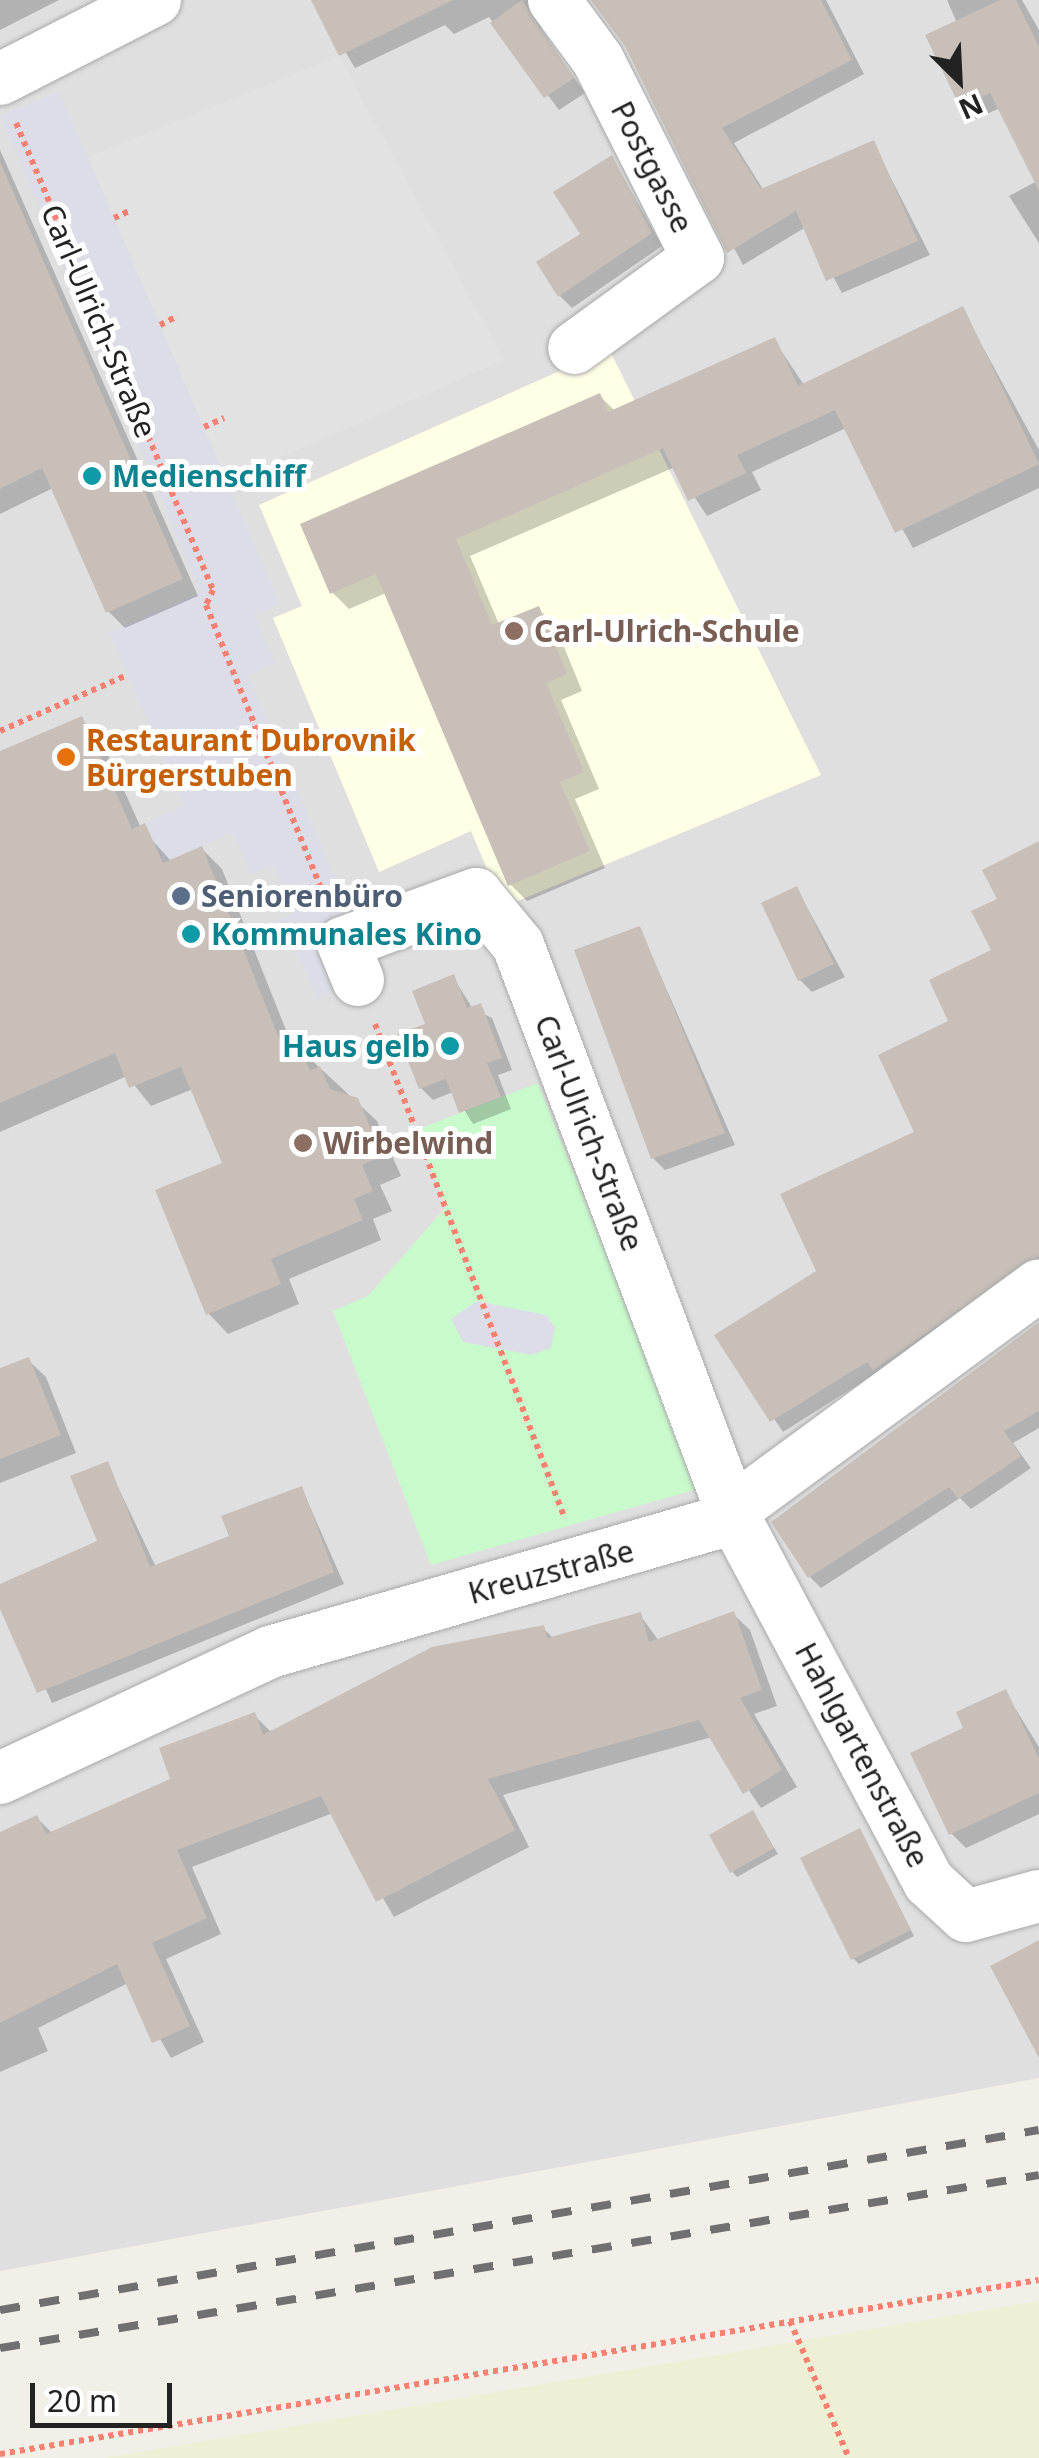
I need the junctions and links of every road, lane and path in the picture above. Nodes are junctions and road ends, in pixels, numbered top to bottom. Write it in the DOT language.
graph roads {
  1 [pos="155,0"];
  2 [pos="554,0"];
  3 [pos="5,95"];
  4 [pos="131,210"];
  5 [pos="114,218"];
  6 [pos="178,316"];
  7 [pos="160,325"];
  8 [pos="574,348"];
  9 [pos="224,418"];
  10 [pos="204,427"];
  11 [pos="127,675"];
  12 [pos="0,731"];
  13 [pos="354,953"];
  14 [pos="1039,1285"];
  15 [pos="733,1514"];
  16 [pos="583,1564"];
  17 [pos="5,1763"];
  18 [pos="1039,1896"];
  19 [pos="1039,2280"];
  20 [pos="790,2321"];
  21 [pos="0,2454"];
  22 [pos="10,2455"];
  23 [pos="849,2458"];
  1 -- 3 [label="street"];
  2 -- 8 [label="street, Postgasse"];
  3 -- 13 [label="path, Carl-Ulrich-Straße"];
  4 -- 5 [label="path"];
  6 -- 7 [label="path"];
  9 -- 10 [label="path"];
  11 -- 12 [label="path"];
  13 -- 15 [label="street, Carl-Ulrich-Straße"];
  13 -- 16 [label="path"];
  14 -- 15 [label="street, Kreuzstraße"];
  15 -- 16 [label="street, Kreuzstraße"];
  15 -- 18 [label="street, Hahlgartenstraße"];
  16 -- 17 [label="street, Kreuzstraße"];
  19 -- 20 [label="path"];
  20 -- 22 [label="path"];
  20 -- 23 [label="path"];
  21 -- 22 [label="path"];
}
